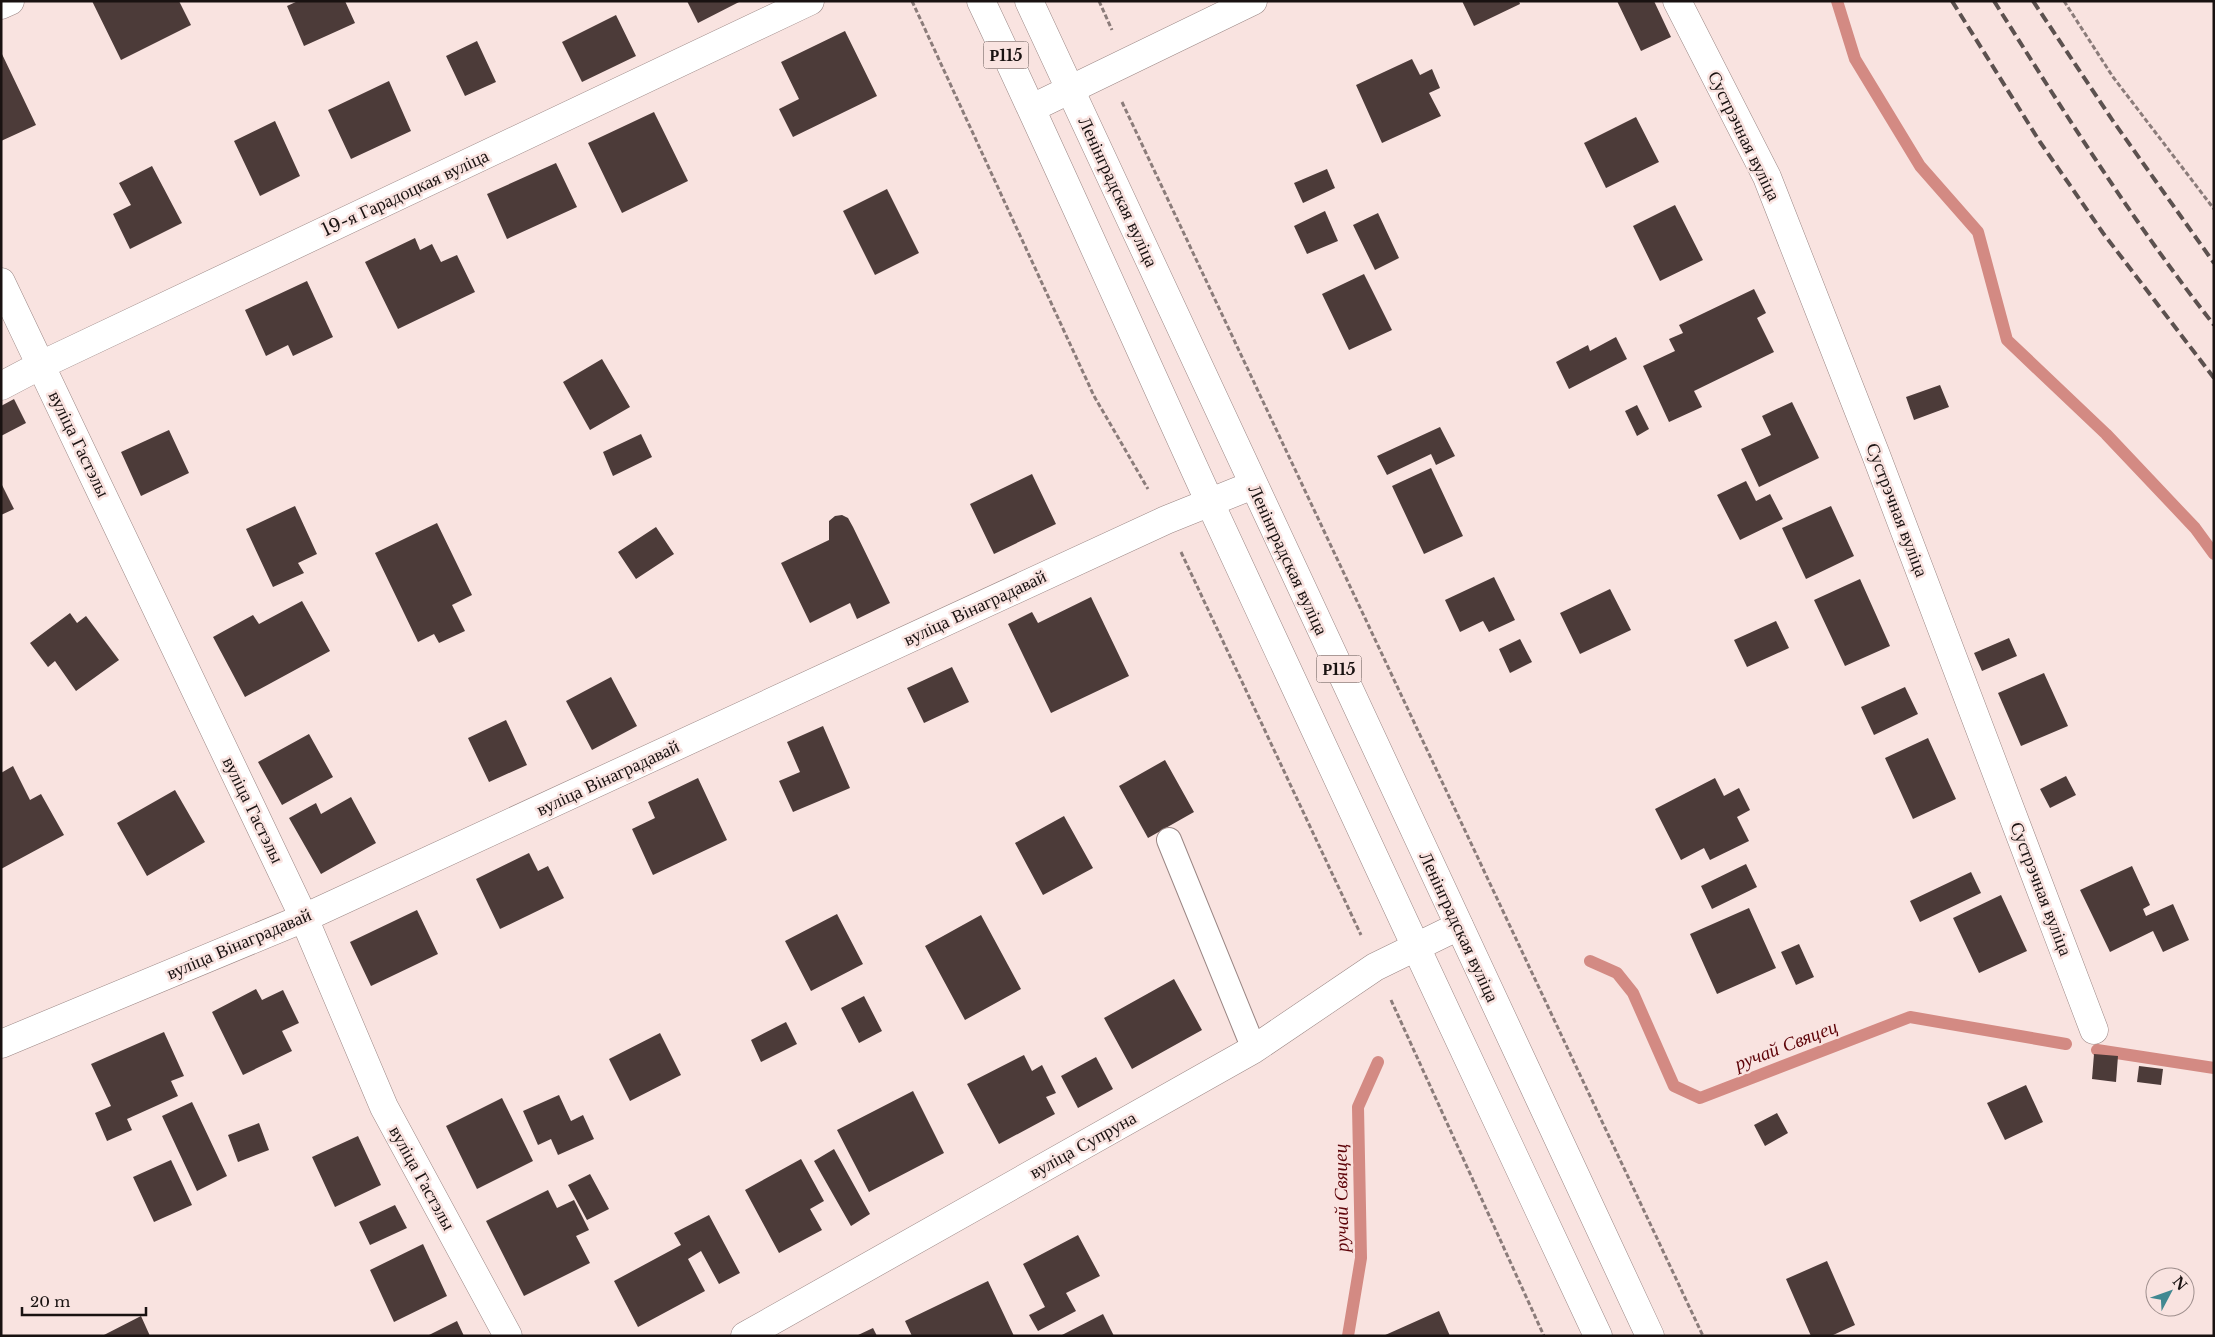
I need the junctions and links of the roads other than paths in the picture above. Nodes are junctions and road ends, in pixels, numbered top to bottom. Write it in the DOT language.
graph roads {
  1 [pos="10,1"];
  2 [pos="810,1"];
  3 [pos="981,1"];
  4 [pos="1029,1"];
  5 [pos="1253,1"];
  6 [pos="1677,1"];
  7 [pos="1,5"];
  8 [pos="1071,90"];
  9 [pos="1032,108"];
  10 [pos="1,282"];
  11 [pos="41,365"];
  12 [pos="1,386"];
  13 [pos="1253,484"];
  14 [pos="1210,502"];
  15 [pos="1169,840"];
  16 [pos="304,918"];
  17 [pos="1459,926"];
  18 [pos="1416,948"];
  19 [pos="2094,1030"];
  20 [pos="1,1044"];
  21 [pos="1254,1049"];
  22 [pos="508,1336"];
  23 [pos="745,1336"];
  24 [pos="1598,1336"];
  25 [pos="1650,1336"];
  1 -- 7 [label="street"];
  2 -- 11 [label="street, 19-я Гарадоцкая вуліца"];
  3 -- 9 [label="street, Р115"];
  4 -- 8 [label="street, Ленінградская вуліца / Р115"];
  5 -- 8 [label="street"];
  6 -- 19 [label="street, Сустрэчная вуліца"];
  8 -- 9 [label="street"];
  8 -- 13 [label="street, Ленінградская вуліца / Р115"];
  9 -- 14 [label="street, Р115"];
  10 -- 11 [label="street, вуліца Гастэлы"];
  11 -- 12 [label="street, 19-я Гарадоцкая вуліца"];
  11 -- 16 [label="street, вуліца Гастэлы"];
  13 -- 14 [label="street, вуліца Вінаградавай"];
  13 -- 17 [label="street, Ленінградская вуліца / Р115"];
  14 -- 16 [label="street, вуліца Вінаградавай"];
  14 -- 18 [label="street, Р115"];
  15 -- 21 [label="lane"];
  16 -- 20 [label="street, вуліца Вінаградавай"];
  16 -- 22 [label="street, вуліца Гастэлы"];
  17 -- 18 [label="street, вуліца Супруна"];
  17 -- 25 [label="street, Ленінградская вуліца / Р115"];
  18 -- 21 [label="street, вуліца Супруна"];
  18 -- 24 [label="street, Р115"];
  21 -- 23 [label="street, вуліца Супруна"];
}
